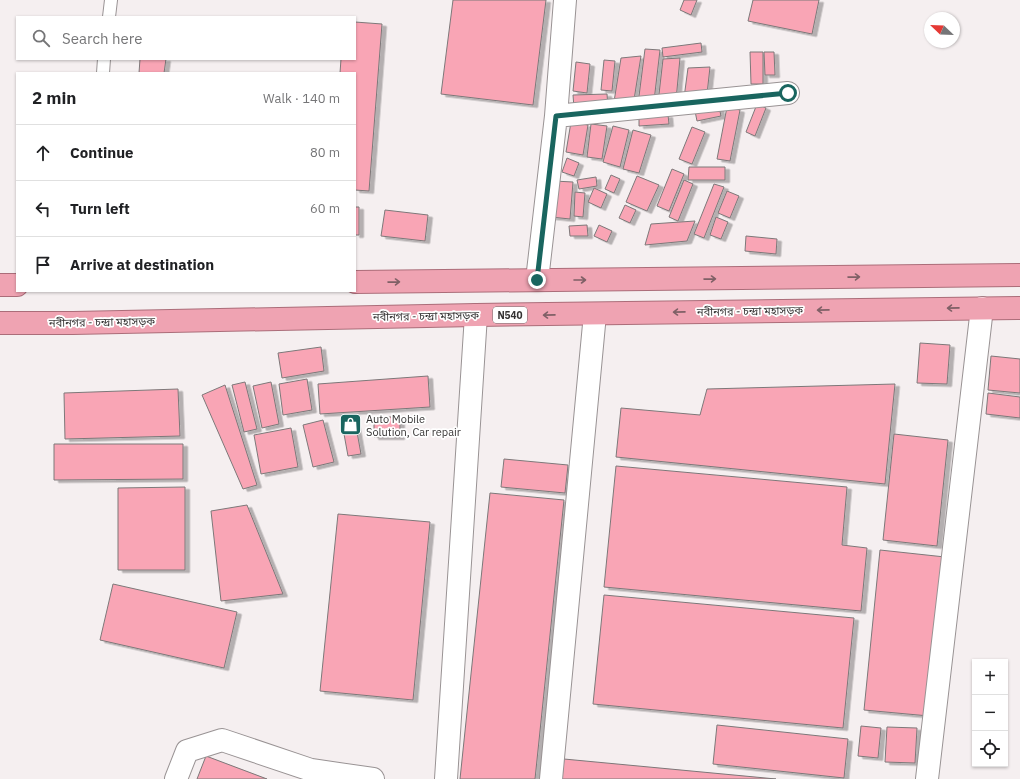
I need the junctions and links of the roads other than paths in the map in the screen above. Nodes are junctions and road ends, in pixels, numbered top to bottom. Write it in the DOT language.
graph roads {
  1 [pos="111,0"];
  2 [pos="565,0"];
  3 [pos="109,16"];
  4 [pos="104,60"];
  5 [pos="103,72"];
  6 [pos="788,93"];
  7 [pos="556,116"];
  8 [pos="1020,276"];
  9 [pos="537,280"];
  10 [pos="356,282"];
  11 [pos="0,285"];
  12 [pos="16,285"];
  13 [pos="982,308"];
  14 [pos="1020,308"];
  15 [pos="595,314"];
  16 [pos="476,315"];
  17 [pos="0,322"];
  18 [pos="176,779"];
  19 [pos="373,779"];
  20 [pos="446,779"];
  21 [pos="551,779"];
  22 [pos="927,779"];
  1 -- 3 [label="lane"];
  2 -- 7 [label="street"];
  4 -- 5 [label="lane"];
  6 -- 7 [label="street"];
  7 -- 9 [label="street"];
  9 -- 8 [label="highway, one-way"];
  10 -- 9 [label="highway, one-way"];
  11 -- 12 [label="highway"];
  13 -- 14 [label="highway, নবীনগর - চন্দ্রা মহাসড়ক / N540"];
  13 -- 15 [label="highway, নবীনগর - চন্দ্রা মহাসড়ক / N540, one-way"];
  13 -- 22 [label="street"];
  15 -- 16 [label="highway, নবীনগর - চন্দ্রা মহাসড়ক / N540, one-way"];
  15 -- 21 [label="street"];
  16 -- 17 [label="highway, নবীনগর - চন্দ্রা মহাসড়ক / N540"];
  16 -- 20 [label="street"];
  18 -- 19 [label="street"];
}
